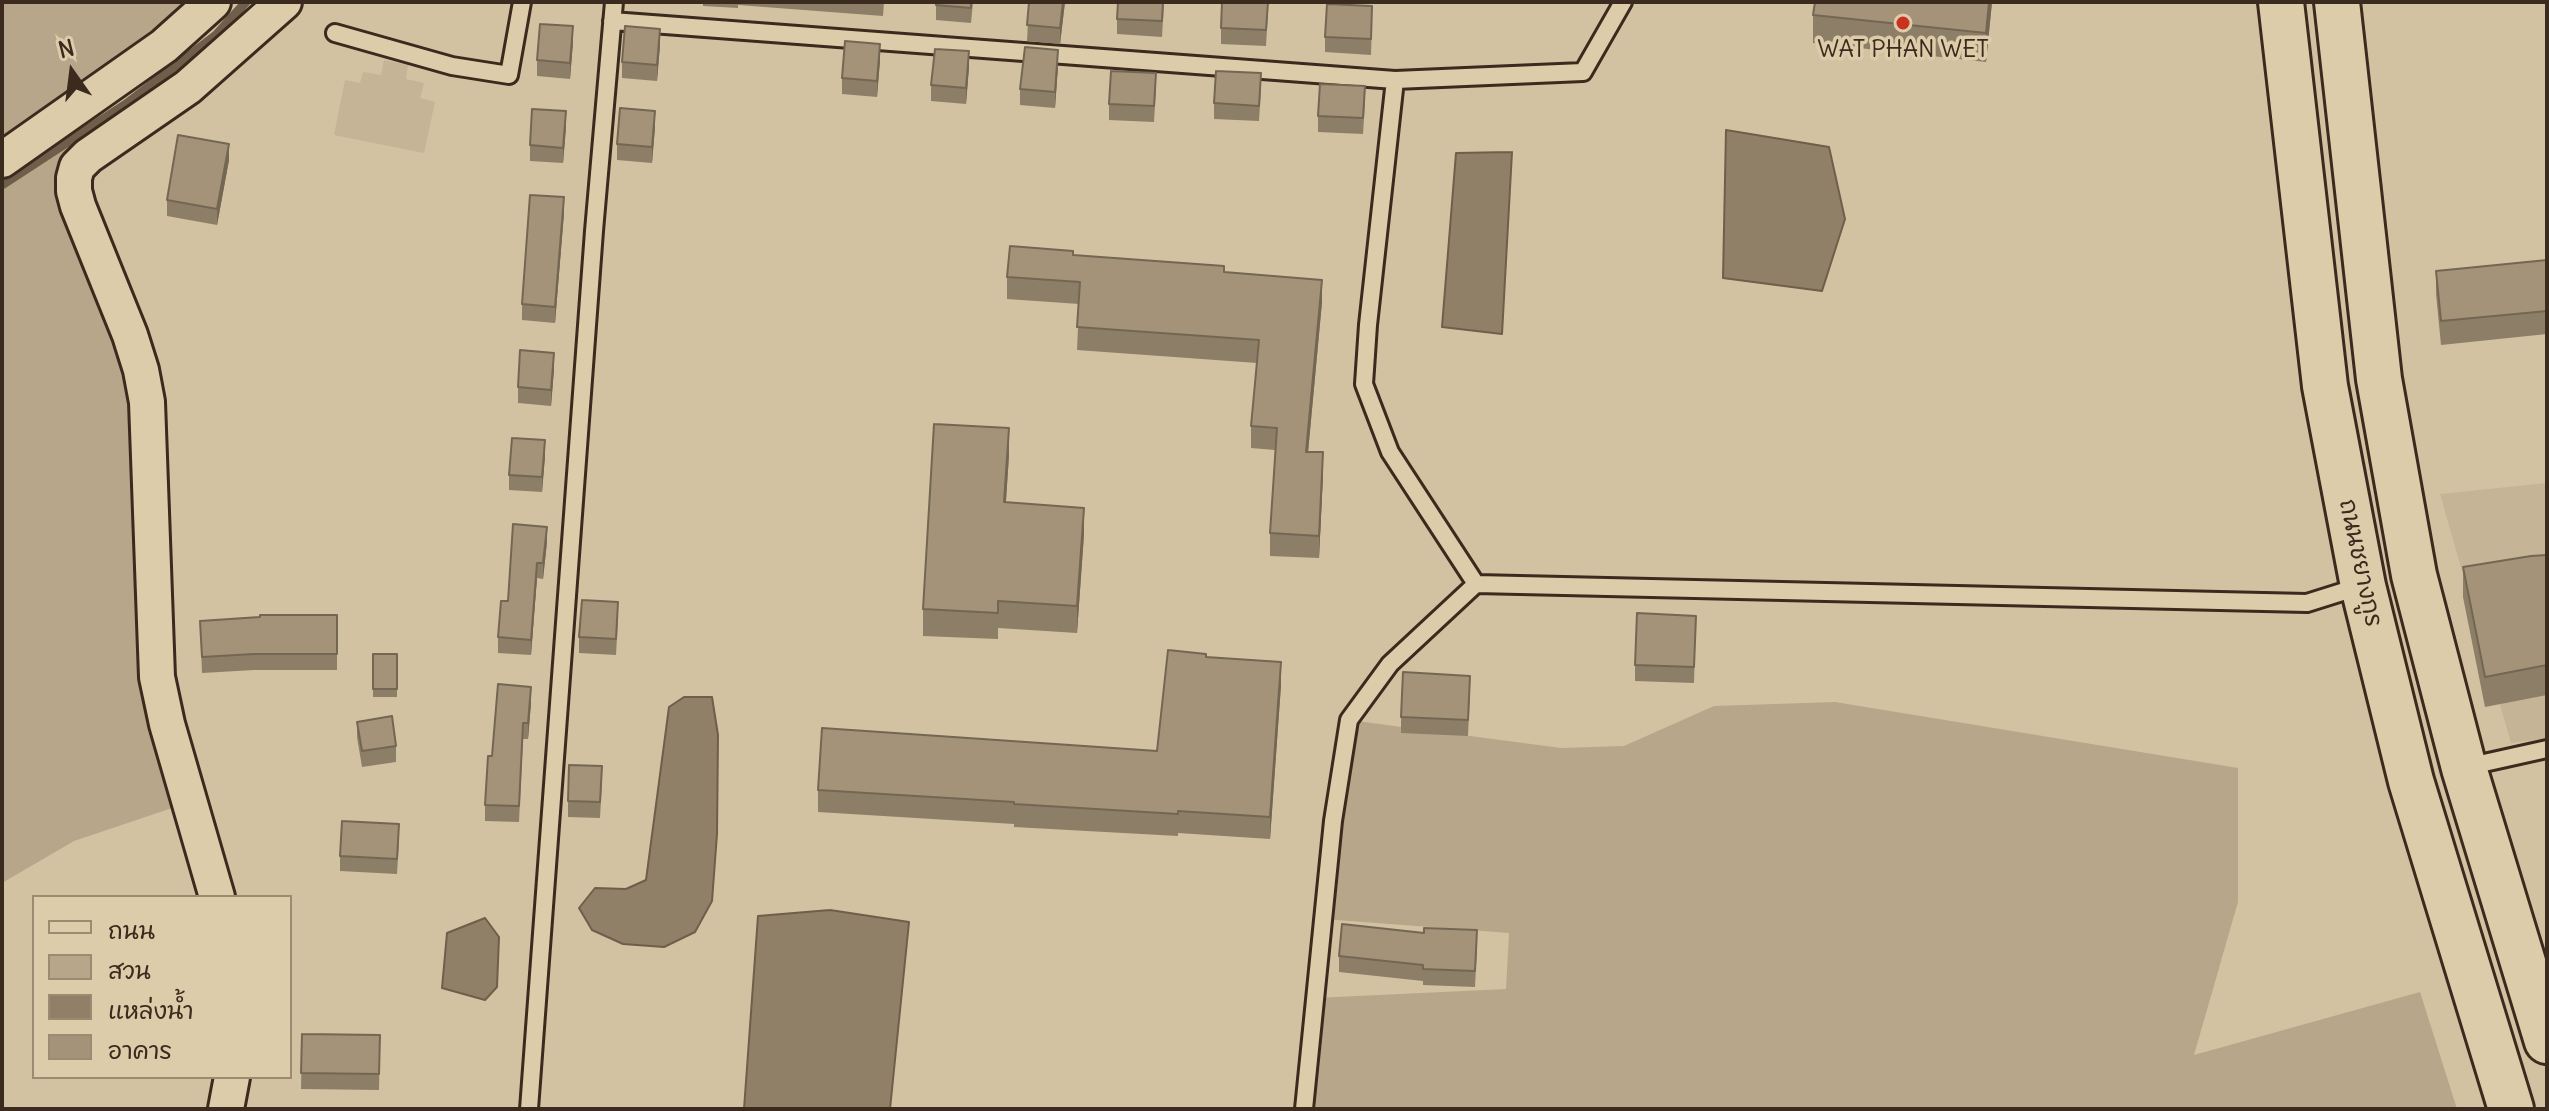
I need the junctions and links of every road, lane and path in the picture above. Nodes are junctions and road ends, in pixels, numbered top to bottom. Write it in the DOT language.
graph roads {
  1 [pos="213,2"];
  2 [pos="284,2"];
  3 [pos="522,2"];
  4 [pos="614,2"];
  5 [pos="1623,2"];
  6 [pos="2281,2"];
  7 [pos="2337,2"];
  8 [pos="612,21"];
  9 [pos="335,33"];
  10 [pos="1395,80"];
  11 [pos="2,160"];
  12 [pos="1476,584"];
  13 [pos="2363,586"];
  14 [pos="2547,749"];
  15 [pos="2464,768"];
  16 [pos="216,895"];
  17 [pos="2537,972"];
  18 [pos="2547,1041"];
  19 [pos="232,1079"];
  20 [pos="226,1109"];
  21 [pos="529,1109"];
  22 [pos="1304,1109"];
  23 [pos="2511,1109"];
  1 -- 11 [label="street"];
  2 -- 16 [label="street"];
  3 -- 9 [label="lane"];
  4 -- 8 [label="lane"];
  5 -- 10 [label="lane"];
  6 -- 13 [label="highway, ถนนชยางกูร"];
  7 -- 15 [label="highway, ถนนชยางกูร"];
  8 -- 10 [label="lane"];
  8 -- 21 [label="lane"];
  10 -- 12 [label="lane"];
  12 -- 13 [label="lane"];
  12 -- 22 [label="lane"];
  13 -- 23 [label="highway, ถนนชยางกูร"];
  14 -- 15 [label="lane"];
  15 -- 17 [label="highway, ถนนชยางกูร"];
  17 -- 18 [label="highway, ถนนชยางกูร"];
  19 -- 20 [label="street"];
}
